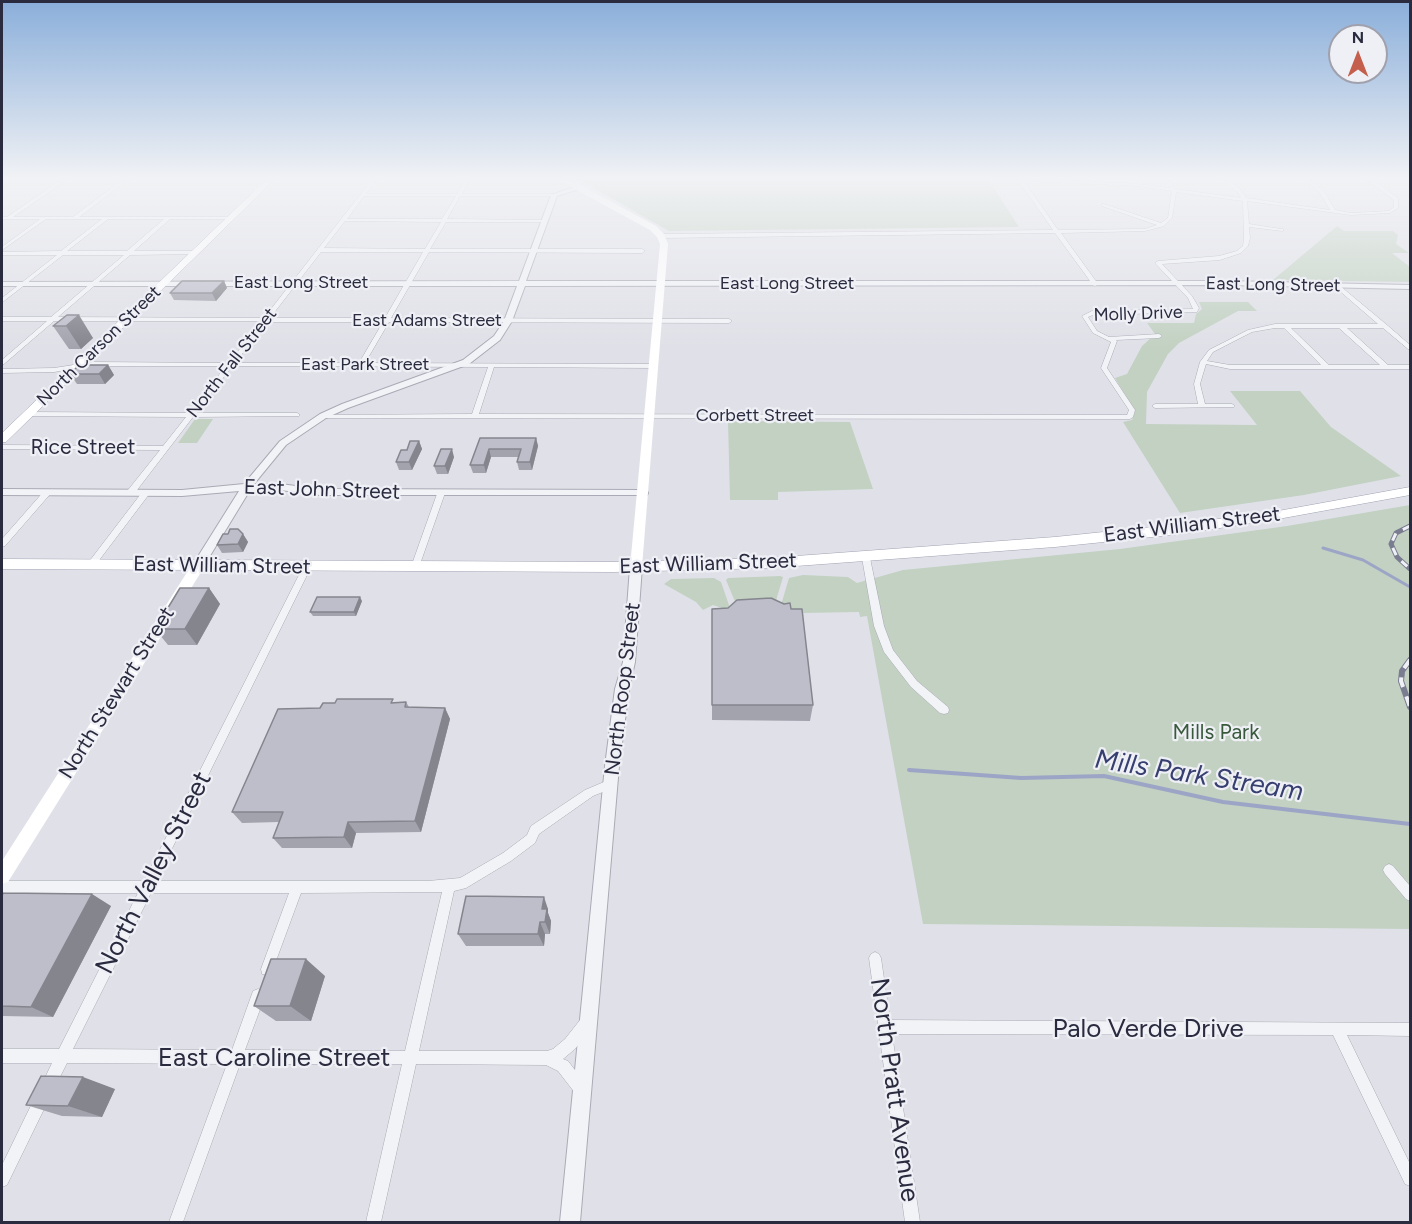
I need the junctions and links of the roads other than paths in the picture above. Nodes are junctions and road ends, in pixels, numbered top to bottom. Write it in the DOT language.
graph roads {
  1 [pos="24,234"];
  2 [pos="86,234"];
  3 [pos="151,234"];
  4 [pos="215,234"];
  5 [pos="332,234"];
  6 [pos="435,234"];
  7 [pos="540,234"];
  8 [pos="658,234"];
  9 [pos="686,234"];
  10 [pos="1060,234"];
  11 [pos="1246,234"];
  12 [pos="661,236"];
  13 [pos="320,250"];
  14 [pos="426,250"];
  15 [pos="2,251"];
  16 [pos="534,251"];
  17 [pos="642,251"];
  18 [pos="62,253"];
  19 [pos="129,253"];
  20 [pos="195,253"];
  21 [pos="294,283"];
  22 [pos="407,283"];
  23 [pos="522,283"];
  24 [pos="2,284"];
  25 [pos="22,284"];
  26 [pos="92,284"];
  27 [pos="164,284"];
  28 [pos="661,284"];
  29 [pos="1095,284"];
  30 [pos="1178,284"];
  31 [pos="1337,286"];
  32 [pos="1410,287"];
  33 [pos="2,300"];
  34 [pos="2,319"];
  35 [pos="53,319"];
  36 [pos="126,320"];
  37 [pos="265,321"];
  38 [pos="386,321"];
  39 [pos="508,321"];
  40 [pos="658,321"];
  41 [pos="729,321"];
  42 [pos="1286,326"];
  43 [pos="1341,326"];
  44 [pos="1385,326"];
  45 [pos="1159,336"];
  46 [pos="1111,338"];
  47 [pos="1410,348"];
  48 [pos="1203,362"];
  49 [pos="2,363"];
  50 [pos="232,365"];
  51 [pos="361,365"];
  52 [pos="459,365"];
  53 [pos="492,365"];
  54 [pos="654,366"];
  55 [pos="77,367"];
  56 [pos="1327,367"];
  57 [pos="1386,367"];
  58 [pos="1410,367"];
  59 [pos="2,371"];
  60 [pos="368,398"];
  61 [pos="1155,406"];
  62 [pos="1202,406"];
  63 [pos="1232,406"];
  64 [pos="28,414"];
  65 [pos="192,415"];
  66 [pos="297,415"];
  67 [pos="381,415"];
  68 [pos="475,415"];
  69 [pos="323,416"];
  70 [pos="650,416"];
  71 [pos="1130,417"];
  72 [pos="3,437"];
  73 [pos="2,447"];
  74 [pos="165,448"];
  75 [pos="247,487"];
  76 [pos="1410,491"];
  77 [pos="2,492"];
  78 [pos="48,492"];
  79 [pos="131,492"];
  80 [pos="146,492"];
  81 [pos="441,493"];
  82 [pos="643,493"];
  83 [pos="2,544"];
  84 [pos="866,558"];
  85 [pos="2,564"];
  86 [pos="91,565"];
  87 [pos="198,566"];
  88 [pos="307,567"];
  89 [pos="415,567"];
  90 [pos="636,567"];
  91 [pos="944,711"];
  92 [pos="611,784"];
  93 [pos="1389,870"];
  94 [pos="2,876"];
  95 [pos="297,886"];
  96 [pos="450,886"];
  97 [pos="2,887"];
  98 [pos="147,887"];
  99 [pos="1410,895"];
  100 [pos="875,958"];
  101 [pos="589,1017"];
  102 [pos="885,1028"];
  103 [pos="1337,1029"];
  104 [pos="1410,1029"];
  105 [pos="2,1056"];
  106 [pos="63,1057"];
  107 [pos="236,1057"];
  108 [pos="547,1058"];
  109 [pos="409,1059"];
  110 [pos="582,1092"];
  111 [pos="1410,1179"];
  112 [pos="2,1180"];
  113 [pos="176,1222"];
  114 [pos="373,1222"];
  115 [pos="570,1222"];
  116 [pos="912,1222"];
  1 -- 15 [label="street"];
  2 -- 18 [label="street"];
  3 -- 19 [label="street"];
  4 -- 20 [label="main road, North Carson Street"];
  5 -- 13 [label="street, North Fall Street"];
  6 -- 14 [label="street"];
  7 -- 16 [label="street, North Stewart Street"];
  8 -- 12 [label="main road"];
  9 -- 12 [label="street"];
  10 -- 29 [label="street"];
  11 -- 30 [label="street, Molly Drive"];
  12 -- 28 [label="main road, North Roop Street"];
  13 -- 14 [label="street"];
  13 -- 21 [label="street, North Fall Street"];
  14 -- 16 [label="street"];
  14 -- 22 [label="street"];
  15 -- 18 [label="street"];
  16 -- 17 [label="street"];
  16 -- 23 [label="street, North Stewart Street"];
  18 -- 19 [label="street"];
  18 -- 25 [label="street"];
  19 -- 20 [label="street"];
  19 -- 26 [label="street"];
  20 -- 27 [label="main road, North Carson Street"];
  21 -- 22 [label="street, East Long Street"];
  21 -- 27 [label="street, East Long Street"];
  21 -- 37 [label="street, North Fall Street"];
  22 -- 23 [label="street, East Long Street"];
  22 -- 38 [label="street"];
  23 -- 28 [label="street, East Long Street"];
  23 -- 39 [label="street, North Stewart Street"];
  24 -- 25 [label="street, East Long Street"];
  25 -- 26 [label="street, East Long Street"];
  25 -- 33 [label="street"];
  26 -- 27 [label="street, East Long Street"];
  26 -- 35 [label="street"];
  27 -- 36 [label="main road, North Carson Street"];
  28 -- 29 [label="street, East Long Street"];
  28 -- 40 [label="main road, North Roop Street"];
  29 -- 30 [label="street, East Long Street"];
  30 -- 31 [label="street, East Long Street"];
  30 -- 46 [label="street, Molly Drive"];
  31 -- 32 [label="street, East Long Street"];
  31 -- 44 [label="street"];
  34 -- 35 [label="street, East Adams Street"];
  35 -- 36 [label="street, East Adams Street"];
  35 -- 49 [label="street"];
  36 -- 37 [label="street, East Adams Street"];
  36 -- 55 [label="main road, North Carson Street"];
  37 -- 38 [label="street, East Adams Street"];
  37 -- 50 [label="street, North Fall Street"];
  38 -- 39 [label="street, East Adams Street"];
  38 -- 51 [label="street"];
  39 -- 40 [label="street, East Adams Street"];
  39 -- 52 [label="street, North Stewart Street"];
  40 -- 41 [label="street, East Adams Street"];
  40 -- 54 [label="main road, North Roop Street"];
  42 -- 43 [label="street"];
  42 -- 48 [label="street"];
  42 -- 56 [label="street"];
  43 -- 44 [label="street"];
  43 -- 57 [label="street"];
  44 -- 47 [label="street"];
  45 -- 46 [label="street"];
  46 -- 71 [label="street, Molly Drive"];
  48 -- 56 [label="street"];
  48 -- 62 [label="street"];
  50 -- 51 [label="street, East Park Street"];
  50 -- 55 [label="street, East Park Street"];
  50 -- 65 [label="street, North Fall Street"];
  51 -- 52 [label="street, East Park Street"];
  52 -- 53 [label="street, East Park Street"];
  52 -- 60 [label="street, North Stewart Street"];
  53 -- 54 [label="street, East Park Street"];
  53 -- 68 [label="street"];
  54 -- 70 [label="main road, North Roop Street"];
  55 -- 59 [label="street, East Park Street"];
  55 -- 64 [label="main road, North Carson Street"];
  56 -- 57 [label="street"];
  57 -- 58 [label="street"];
  60 -- 67 [label="street"];
  60 -- 69 [label="street, North Stewart Street"];
  61 -- 62 [label="street"];
  62 -- 63 [label="street"];
  64 -- 65 [label="street"];
  64 -- 72 [label="main road, North Carson Street"];
  65 -- 66 [label="street"];
  65 -- 74 [label="street, North Fall Street"];
  67 -- 68 [label="street, Corbett Street"];
  67 -- 69 [label="street, Corbett Street"];
  68 -- 70 [label="street, Corbett Street"];
  69 -- 75 [label="street, North Stewart Street"];
  70 -- 71 [label="street, Corbett Street"];
  70 -- 82 [label="main road, North Roop Street"];
  73 -- 74 [label="street, Rice Street"];
  74 -- 79 [label="street, North Fall Street"];
  75 -- 80 [label="street, East John Street"];
  75 -- 81 [label="street, East John Street"];
  75 -- 87 [label="street, North Stewart Street"];
  76 -- 84 [label="main road, East William Street"];
  77 -- 78 [label="street, East John Street"];
  78 -- 79 [label="street, East John Street"];
  78 -- 83 [label="street"];
  79 -- 80 [label="street, East John Street"];
  80 -- 86 [label="street"];
  81 -- 82 [label="street, East John Street"];
  81 -- 89 [label="street"];
  82 -- 90 [label="main road, North Roop Street"];
  84 -- 90 [label="main road, East William Street"];
  84 -- 91 [label="street"];
  85 -- 86 [label="main road, East William Street"];
  86 -- 87 [label="main road, East William Street"];
  87 -- 88 [label="main road, East William Street"];
  87 -- 94 [label="main road, North Stewart Street"];
  88 -- 89 [label="main road, East William Street"];
  88 -- 98 [label="street, North Valley Street"];
  89 -- 90 [label="main road, East William Street"];
  90 -- 92 [label="street, North Roop Street"];
  92 -- 96 [label="street"];
  92 -- 101 [label="street, North Roop Street"];
  93 -- 99 [label="street"];
  95 -- 96 [label="street"];
  95 -- 98 [label="street"];
  95 -- 107 [label="street"];
  96 -- 109 [label="street"];
  97 -- 98 [label="street"];
  98 -- 106 [label="street, North Valley Street"];
  100 -- 102 [label="street, North Pratt Avenue"];
  101 -- 108 [label="street"];
  101 -- 110 [label="street, North Roop Street"];
  102 -- 103 [label="street, Palo Verde Drive"];
  102 -- 116 [label="street, North Pratt Avenue"];
  103 -- 104 [label="street, Palo Verde Drive"];
  103 -- 111 [label="street"];
  105 -- 106 [label="street, East Caroline Street"];
  106 -- 107 [label="street, East Caroline Street"];
  106 -- 112 [label="street, North Valley Street"];
  107 -- 109 [label="street, East Caroline Street"];
  107 -- 113 [label="street"];
  108 -- 109 [label="street, East Caroline Street"];
  108 -- 110 [label="street"];
  109 -- 114 [label="street"];
  110 -- 115 [label="street, North Roop Street"];
}
